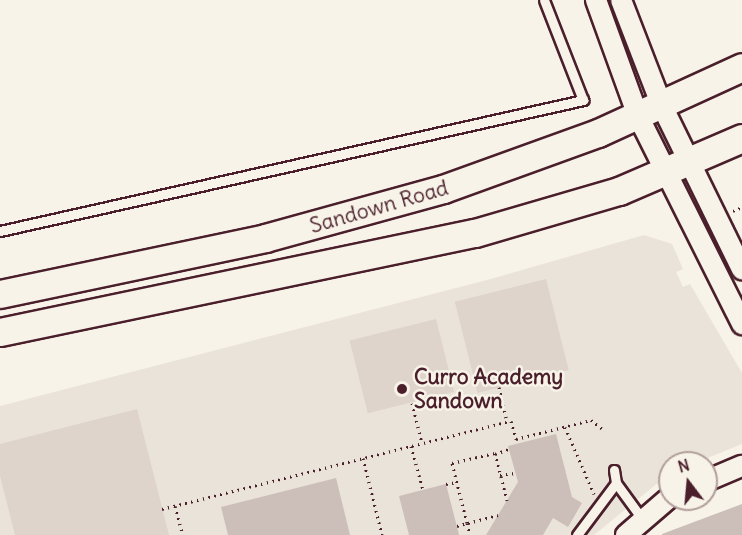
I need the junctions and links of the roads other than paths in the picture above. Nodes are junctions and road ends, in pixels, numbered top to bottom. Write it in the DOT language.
graph roads {
  1 [pos="544,0"];
  2 [pos="596,0"];
  3 [pos="621,0"];
  4 [pos="742,68"];
  5 [pos="650,111"];
  6 [pos="742,138"];
  7 [pos="677,166"];
  8 [pos="0,231"];
  9 [pos="742,269"];
  10 [pos="0,294"];
  11 [pos="742,324"];
  12 [pos="0,332"];
  13 [pos="742,466"];
  14 [pos="614,470"];
  15 [pos="718,476"];
  16 [pos="616,483"];
  17 [pos="658,507"];
  18 [pos="643,520"];
  19 [pos="578,535"];
  20 [pos="626,535"];
  1 -- 8 [label="lane"];
  2 -- 5 [label="street"];
  3 -- 5 [label="street"];
  4 -- 5 [label="main road, Sandown Road"];
  5 -- 7 [label="street"];
  5 -- 10 [label="main road, Sandown Road"];
  6 -- 7 [label="main road, Sandown Road"];
  7 -- 9 [label="street"];
  7 -- 11 [label="street"];
  7 -- 12 [label="main road, Sandown Road"];
  13 -- 15 [label="street"];
  14 -- 16 [label="lane"];
  16 -- 18 [label="lane"];
  16 -- 19 [label="lane"];
  17 -- 18 [label="street"];
  18 -- 20 [label="street"];
}
